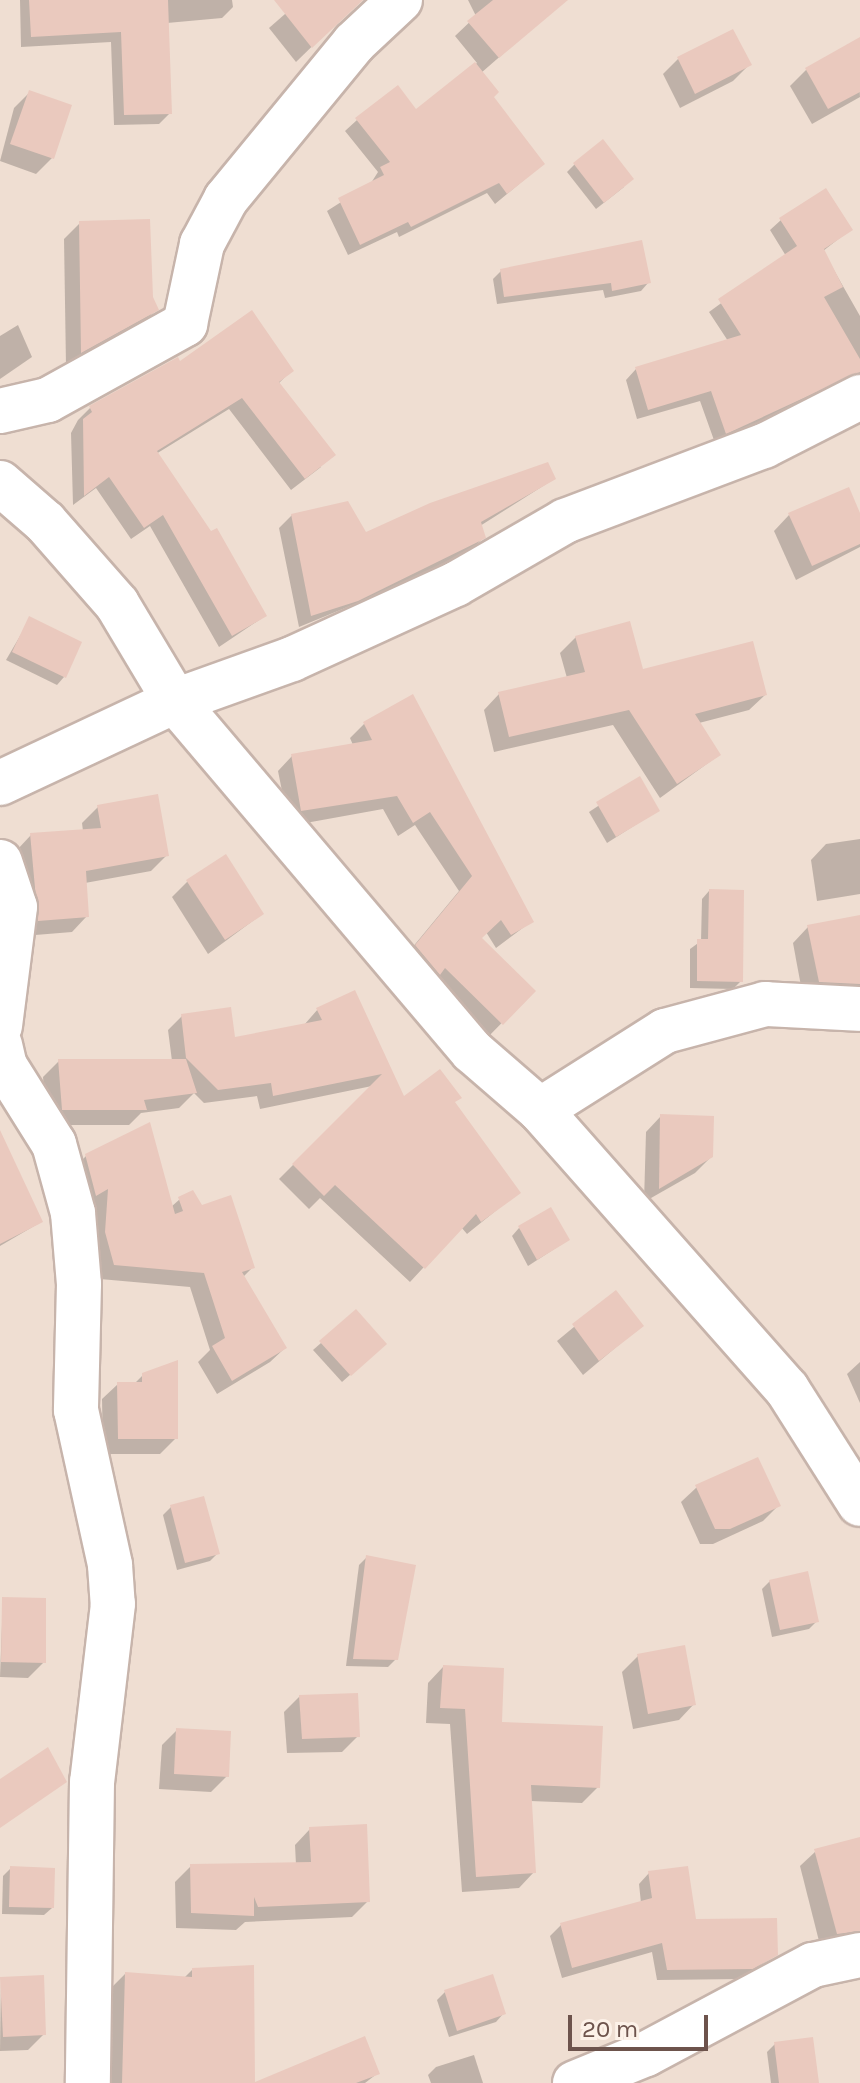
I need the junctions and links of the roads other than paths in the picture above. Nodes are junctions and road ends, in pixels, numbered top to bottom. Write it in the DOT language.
graph roads {
  1 [pos="400,0"];
  2 [pos="860,397"];
  3 [pos="0,411"];
  4 [pos="0,483"];
  5 [pos="175,701"];
  6 [pos="0,783"];
  7 [pos="0,862"];
  8 [pos="860,1009"];
  9 [pos="0,1026"];
  10 [pos="0,1045"];
  11 [pos="540,1110"];
  12 [pos="860,1504"];
  13 [pos="860,1955"];
  14 [pos="88,2083"];
  15 [pos="575,2083"];
  1 -- 3 [label="street"];
  2 -- 5 [label="street"];
  4 -- 5 [label="street"];
  5 -- 6 [label="street"];
  5 -- 11 [label="street"];
  7 -- 9 [label="street"];
  8 -- 11 [label="street"];
  10 -- 14 [label="street"];
  11 -- 12 [label="street"];
  13 -- 15 [label="street"];
}
